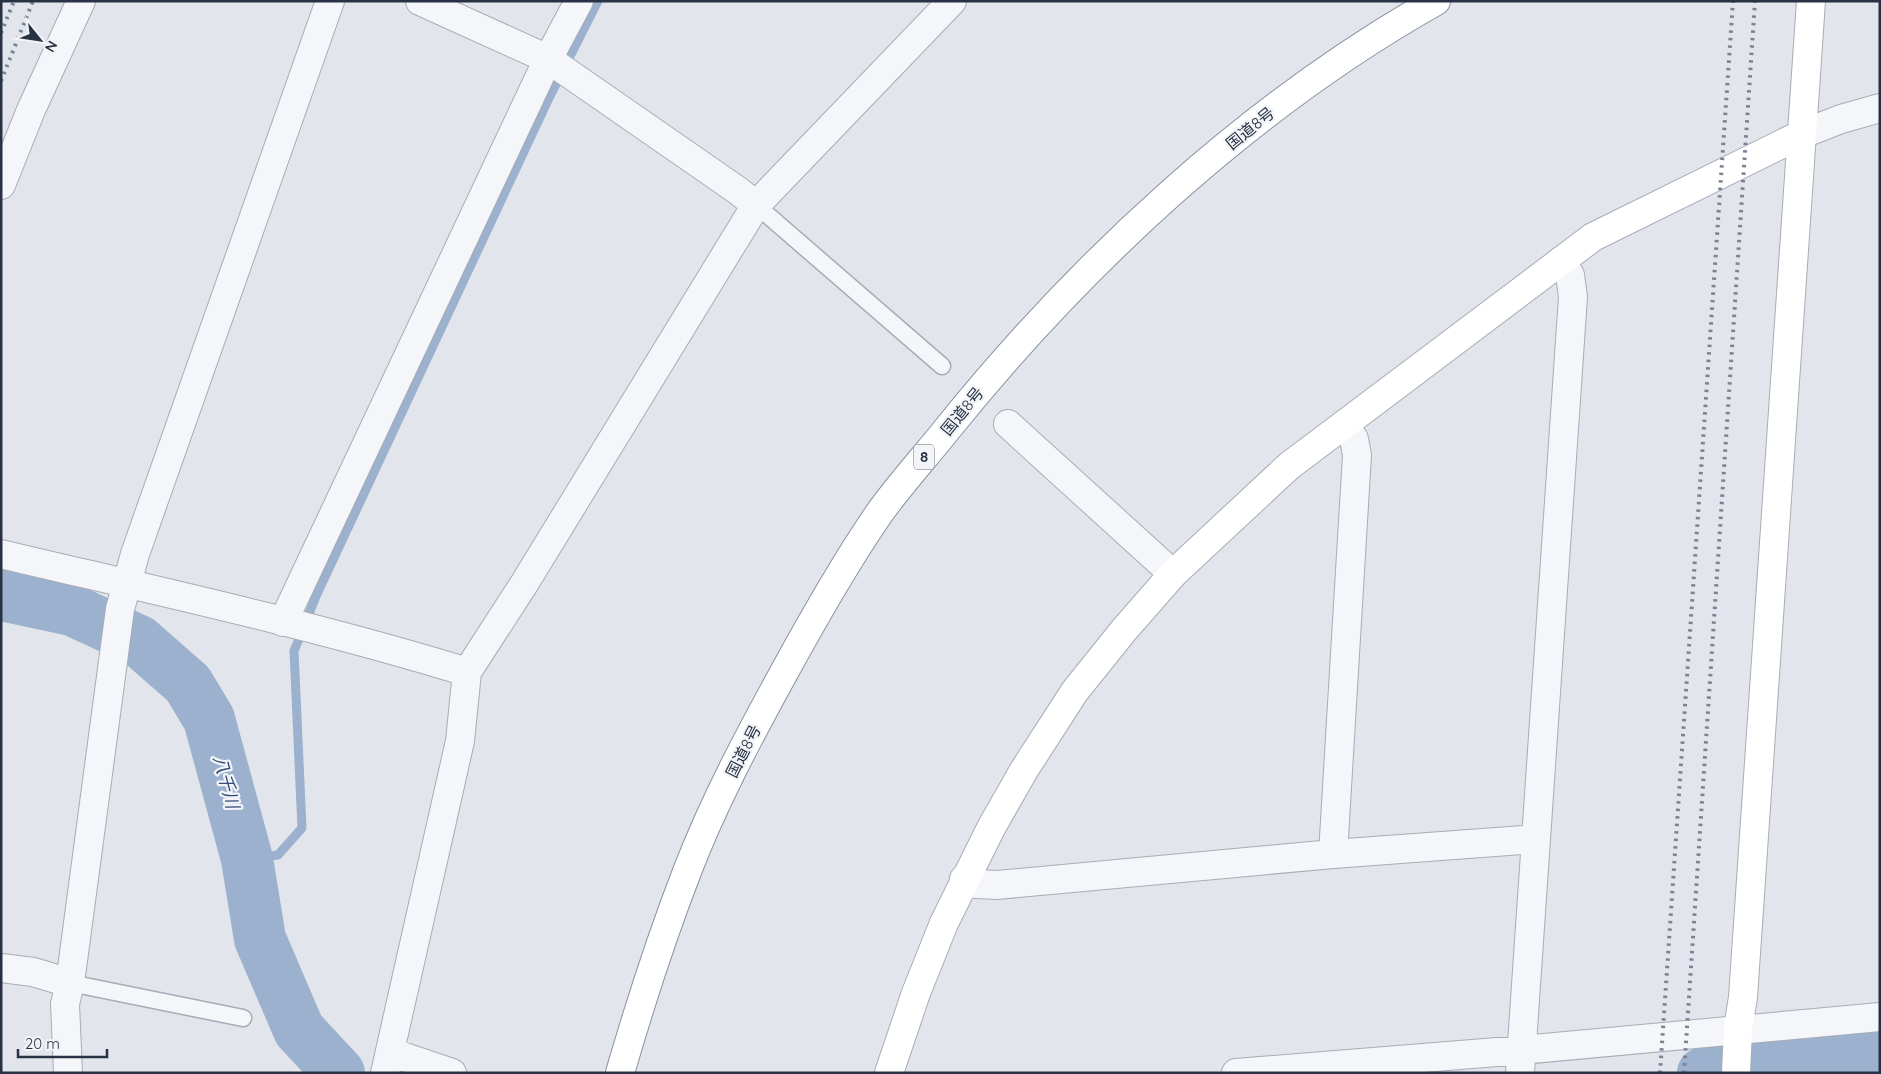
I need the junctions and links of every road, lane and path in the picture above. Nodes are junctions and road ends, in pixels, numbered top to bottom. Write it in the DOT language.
graph roads {
  1 [pos="81,1"];
  2 [pos="330,1"];
  3 [pos="420,1"];
  4 [pos="579,1"];
  5 [pos="952,1"];
  6 [pos="1436,1"];
  7 [pos="1811,1"];
  8 [pos="548,59"];
  9 [pos="1880,108"];
  10 [pos="1800,135"];
  11 [pos="1,185"];
  12 [pos="756,205"];
  13 [pos="1561,261"];
  14 [pos="942,366"];
  15 [pos="1008,424"];
  16 [pos="1344,425"];
  17 [pos="1,554"];
  18 [pos="1173,574"];
  19 [pos="124,596"];
  20 [pos="283,622"];
  21 [pos="467,672"];
  22 [pos="1535,839"];
  23 [pos="1333,854"];
  24 [pos="964,879"];
  25 [pos="1,968"];
  26 [pos="70,983"];
  27 [pos="1880,1016"];
  28 [pos="244,1018"];
  29 [pos="1738,1028"];
  30 [pos="1521,1061"];
  31 [pos="388,1062"];
  32 [pos="620,1072"];
  33 [pos="68,1073"];
  34 [pos="452,1073"];
  35 [pos="889,1073"];
  36 [pos="1236,1073"];
  37 [pos="1736,1073"];
  1 -- 11 [label="street"];
  2 -- 19 [label="street"];
  3 -- 8 [label="street"];
  4 -- 8 [label="street"];
  5 -- 12 [label="street"];
  6 -- 32 [label="main road, 国道8号 / 8"];
  7 -- 10 [label="main road"];
  8 -- 12 [label="street"];
  8 -- 20 [label="street"];
  9 -- 10 [label="street"];
  10 -- 13 [label="main road"];
  10 -- 29 [label="main road"];
  12 -- 14 [label="lane"];
  12 -- 21 [label="street"];
  13 -- 16 [label="main road"];
  13 -- 22 [label="street"];
  15 -- 18 [label="street"];
  16 -- 18 [label="main road"];
  16 -- 23 [label="street"];
  17 -- 19 [label="street"];
  18 -- 24 [label="main road"];
  19 -- 20 [label="street"];
  19 -- 26 [label="street"];
  20 -- 21 [label="street"];
  21 -- 31 [label="street"];
  22 -- 23 [label="street"];
  22 -- 30 [label="street"];
  23 -- 24 [label="street"];
  24 -- 35 [label="main road"];
  25 -- 26 [label="street"];
  26 -- 28 [label="lane"];
  26 -- 33 [label="street"];
  27 -- 29 [label="street"];
  29 -- 30 [label="street"];
  29 -- 37 [label="main road"];
  30 -- 36 [label="street"];
  31 -- 34 [label="street"];
}
